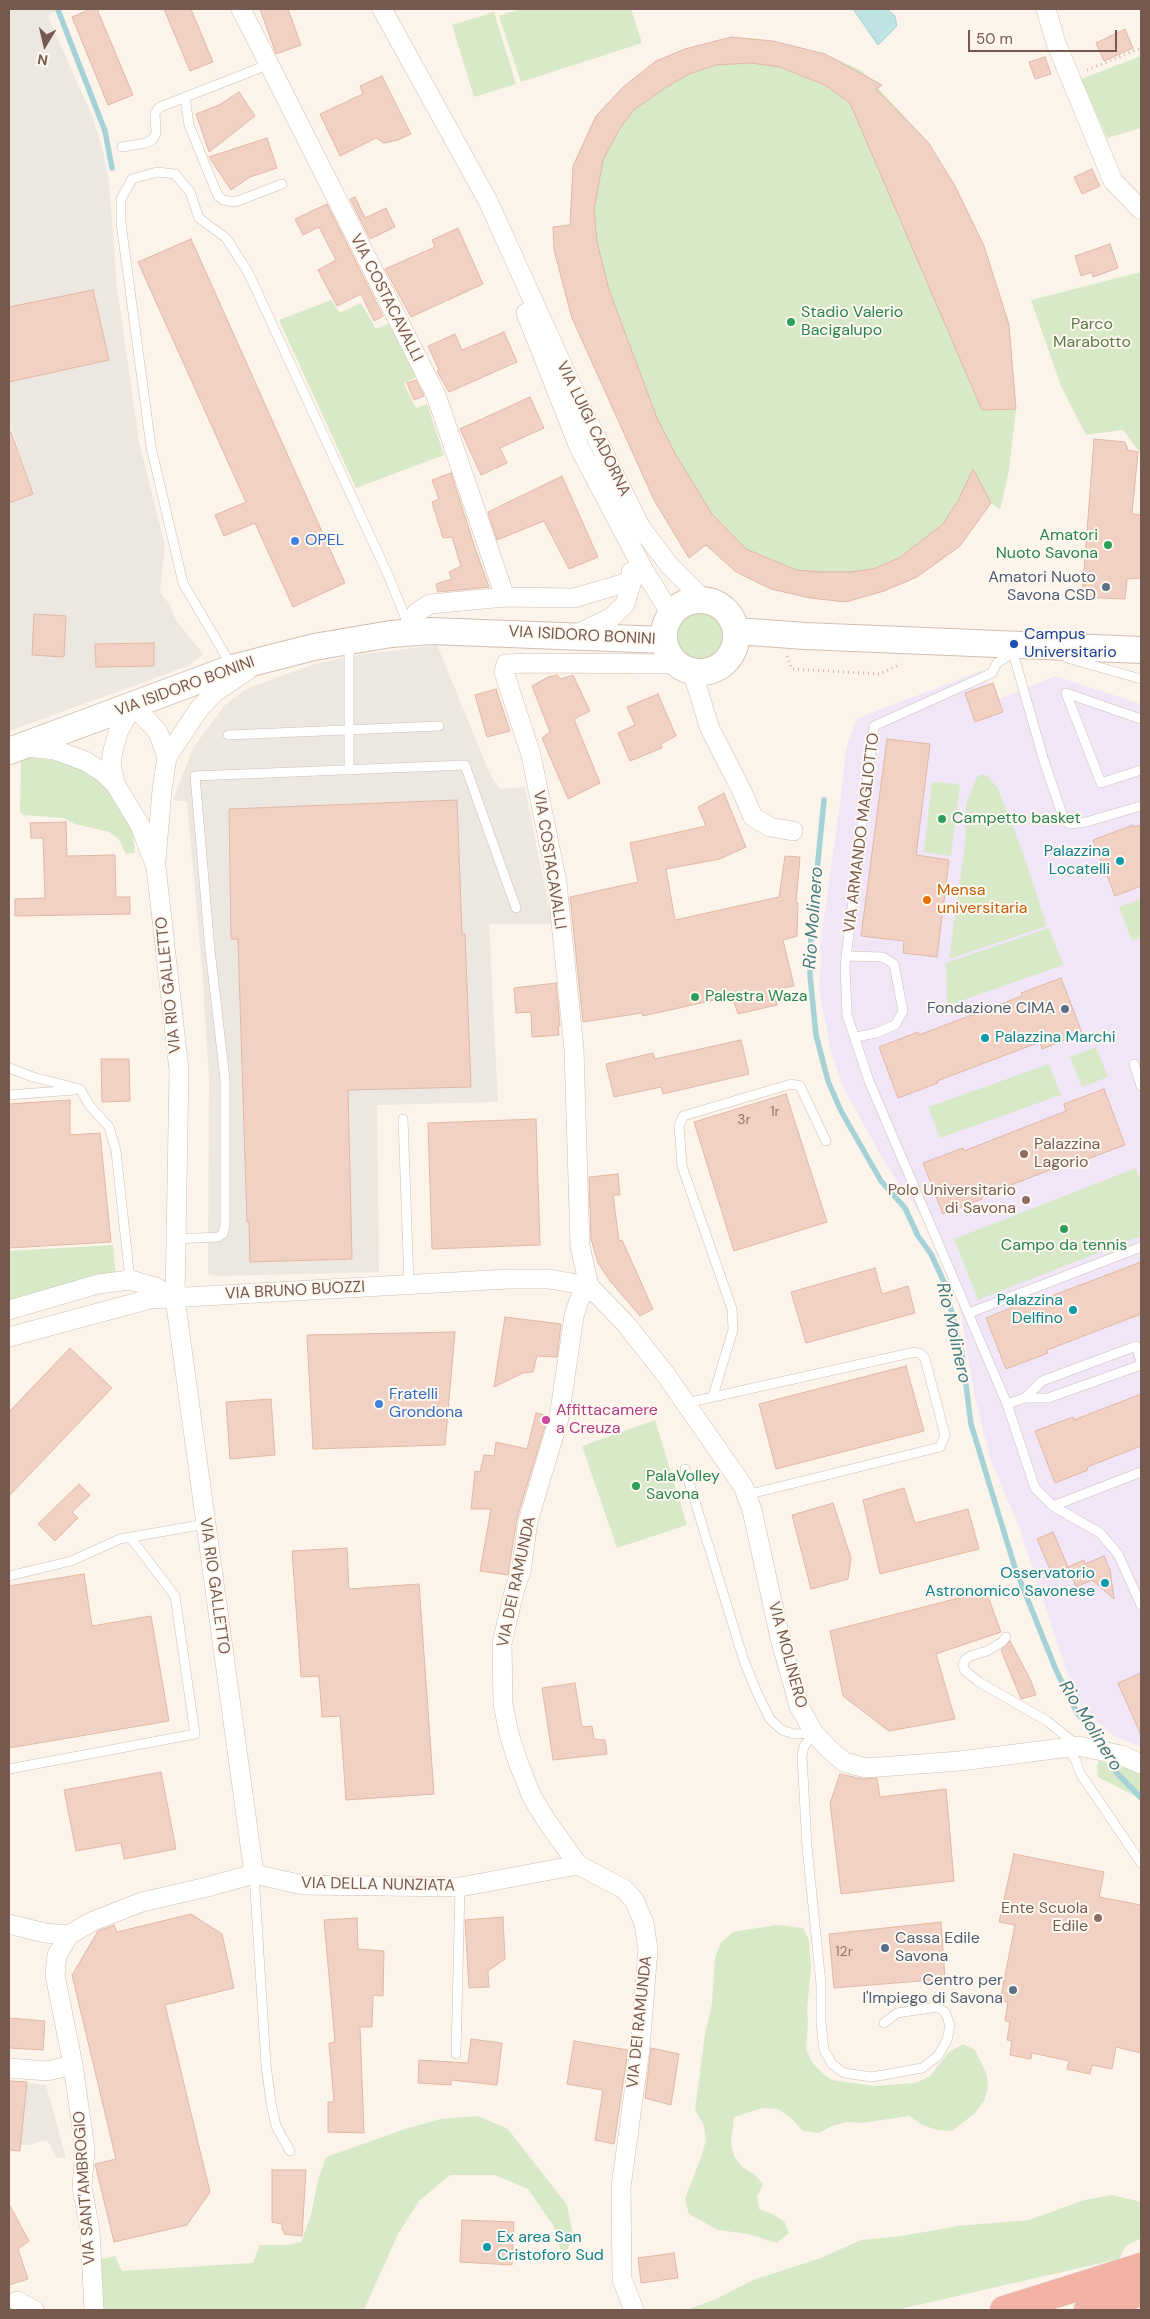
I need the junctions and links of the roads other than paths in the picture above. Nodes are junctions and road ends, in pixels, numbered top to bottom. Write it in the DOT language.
graph roads {
  1 [pos="241,9"];
  2 [pos="382,9"];
  3 [pos="1046,9"];
  4 [pos="270,64"];
  5 [pos="185,97"];
  6 [pos="122,147"];
  7 [pos="282,184"];
  8 [pos="1141,210"];
  9 [pos="506,242"];
  10 [pos="609,504"];
  11 [pos="632,581"];
  12 [pos="505,597"];
  13 [pos="704,600"];
  14 [pos="671,614"];
  15 [pos="736,631"];
  16 [pos="411,633"];
  17 [pos="571,636"];
  18 [pos="664,640"];
  19 [pos="349,642"];
  20 [pos="1014,649"];
  21 [pos="1141,650"];
  22 [pos="264,660"];
  23 [pos="232,668"];
  24 [pos="685,668"];
  25 [pos="1141,678"];
  26 [pos="133,705"];
  27 [pos="1141,719"];
  28 [pos="439,726"];
  29 [pos="350,728"];
  30 [pos="228,735"];
  31 [pos="16,749"];
  32 [pos="167,757"];
  33 [pos="350,770"];
  34 [pos="1141,770"];
  35 [pos="114,784"];
  36 [pos="1141,806"];
  37 [pos="793,831"];
  38 [pos="156,867"];
  39 [pos="516,908"];
  40 [pos="846,956"];
  41 [pos="856,1037"];
  42 [pos="1134,1064"];
  43 [pos="9,1068"];
  44 [pos="1141,1086"];
  45 [pos="80,1089"];
  46 [pos="9,1095"];
  47 [pos="403,1119"];
  48 [pos="826,1141"];
  49 [pos="175,1239"];
  50 [pos="1141,1247"];
  51 [pos="130,1280"];
  52 [pos="409,1284"];
  53 [pos="589,1286"];
  54 [pos="175,1298"];
  55 [pos="9,1310"];
  56 [pos="969,1314"];
  57 [pos="9,1337"];
  58 [pos="1141,1363"];
  59 [pos="713,1396"];
  60 [pos="1025,1398"];
  61 [pos="686,1403"];
  62 [pos="1008,1404"];
  63 [pos="685,1469"];
  64 [pos="1141,1472"];
  65 [pos="746,1495"];
  66 [pos="1053,1506"];
  67 [pos="206,1524"];
  68 [pos="130,1537"];
  69 [pos="9,1576"];
  70 [pos="1141,1605"];
  71 [pos="1006,1637"];
  72 [pos="814,1733"];
  73 [pos="1072,1746"];
  74 [pos="1141,1764"];
  75 [pos="9,1768"];
  76 [pos="1141,1863"];
  77 [pos="578,1865"];
  78 [pos="254,1874"];
  79 [pos="460,1887"];
  80 [pos="9,1924"];
  81 [pos="69,1935"];
  82 [pos="884,2023"];
  83 [pos="456,2054"];
  84 [pos="73,2065"];
  85 [pos="9,2068"];
  86 [pos="290,2151"];
  87 [pos="1141,2267"];
  88 [pos="1132,2296"];
  89 [pos="17,2301"];
  90 [pos="34,2310"];
  91 [pos="94,2310"];
  92 [pos="634,2310"];
  93 [pos="1004,2310"];
  94 [pos="1088,2310"];
  1 -- 4 [label="street, VIA COSTACAVALLI"];
  2 -- 9 [label="street, VIA LUIGI CADORNA"];
  3 -- 8 [label="street"];
  4 -- 5 [label="lane"];
  4 -- 12 [label="street, VIA COSTACAVALLI"];
  5 -- 6 [label="lane"];
  5 -- 7 [label="lane"];
  9 -- 10 [label="street, VIA LUIGI CADORNA"];
  9 -- 13 [label="street, VIA LUIGI CADORNA"];
  10 -- 11 [label="street, VIA LUIGI CADORNA"];
  10 -- 14 [label="street, VIA LUIGI CADORNA"];
  11 -- 12 [label="street"];
  11 -- 17 [label="street, VIA LUIGI CADORNA"];
  12 -- 16 [label="street"];
  13 -- 14 [label="street"];
  13 -- 15 [label="street"];
  14 -- 18 [label="street"];
  15 -- 20 [label="street"];
  15 -- 24 [label="street"];
  16 -- 17 [label="street, VIA ISIDORO BONINI"];
  16 -- 19 [label="street, VIA ISIDORO BONINI"];
  16 -- 23 [label="lane"];
  17 -- 18 [label="street, VIA ISIDORO BONINI"];
  18 -- 24 [label="street"];
  19 -- 22 [label="street, VIA ISIDORO BONINI"];
  19 -- 29 [label="lane"];
  20 -- 21 [label="street"];
  20 -- 25 [label="lane"];
  20 -- 36 [label="lane"];
  20 -- 40 [label="lane, VIA ARMANDO MAGLIOTTO"];
  22 -- 23 [label="street, VIA ISIDORO BONINI"];
  22 -- 32 [label="street"];
  23 -- 26 [label="street, VIA ISIDORO BONINI"];
  24 -- 37 [label="street"];
  24 -- 53 [label="street, VIA COSTACAVALLI"];
  26 -- 31 [label="street, VIA ISIDORO BONINI"];
  26 -- 32 [label="street"];
  26 -- 35 [label="street"];
  27 -- 34 [label="lane"];
  28 -- 29 [label="lane"];
  29 -- 30 [label="lane"];
  29 -- 33 [label="lane"];
  31 -- 35 [label="street, VIA RIO GALLETTO"];
  32 -- 38 [label="street"];
  33 -- 39 [label="lane"];
  33 -- 49 [label="lane"];
  35 -- 38 [label="street, VIA RIO GALLETTO"];
  38 -- 49 [label="street, VIA RIO GALLETTO"];
  40 -- 41 [label="lane"];
  40 -- 41 [label="lane"];
  41 -- 56 [label="lane"];
  42 -- 44 [label="lane"];
  43 -- 45 [label="lane"];
  45 -- 46 [label="lane"];
  45 -- 51 [label="lane"];
  47 -- 52 [label="lane"];
  48 -- 59 [label="lane"];
  49 -- 54 [label="street, VIA RIO GALLETTO"];
  50 -- 56 [label="lane"];
  51 -- 54 [label="street"];
  51 -- 55 [label="street"];
  52 -- 53 [label="street, VIA BRUNO BUOZZI"];
  52 -- 54 [label="street, VIA BRUNO BUOZZI"];
  53 -- 61 [label="street, VIA MOLINERO"];
  53 -- 77 [label="street, VIA DEI RAMUNDA"];
  54 -- 57 [label="street"];
  54 -- 67 [label="street, VIA RIO GALLETTO"];
  56 -- 62 [label="lane"];
  58 -- 60 [label="lane"];
  58 -- 60 [label="lane"];
  59 -- 61 [label="lane"];
  59 -- 65 [label="lane"];
  60 -- 62 [label="lane"];
  61 -- 65 [label="street, VIA MOLINERO"];
  62 -- 66 [label="lane"];
  63 -- 72 [label="lane"];
  64 -- 66 [label="lane"];
  65 -- 72 [label="street, VIA MOLINERO"];
  66 -- 70 [label="lane"];
  67 -- 68 [label="lane"];
  67 -- 78 [label="street, VIA RIO GALLETTO"];
  68 -- 69 [label="lane"];
  68 -- 75 [label="lane"];
  71 -- 73 [label="lane"];
  72 -- 73 [label="street, VIA MOLINERO"];
  72 -- 82 [label="lane"];
  73 -- 74 [label="street, VIA MOLINERO"];
  73 -- 76 [label="lane"];
  77 -- 79 [label="street, VIA DELLA NUNZIATA"];
  77 -- 92 [label="street, VIA DEI RAMUNDA"];
  78 -- 79 [label="street, VIA DELLA NUNZIATA"];
  78 -- 81 [label="street, VIA DELLA NUNZIATA"];
  78 -- 86 [label="lane"];
  79 -- 83 [label="lane"];
  80 -- 81 [label="street"];
  81 -- 84 [label="street, VIA SANT'AMBROGIO"];
  84 -- 85 [label="street"];
  84 -- 91 [label="street, VIA SANT'AMBROGIO"];
  87 -- 93 [label="highway"];
  88 -- 94 [label="highway"];
  89 -- 90 [label="street"];
}
